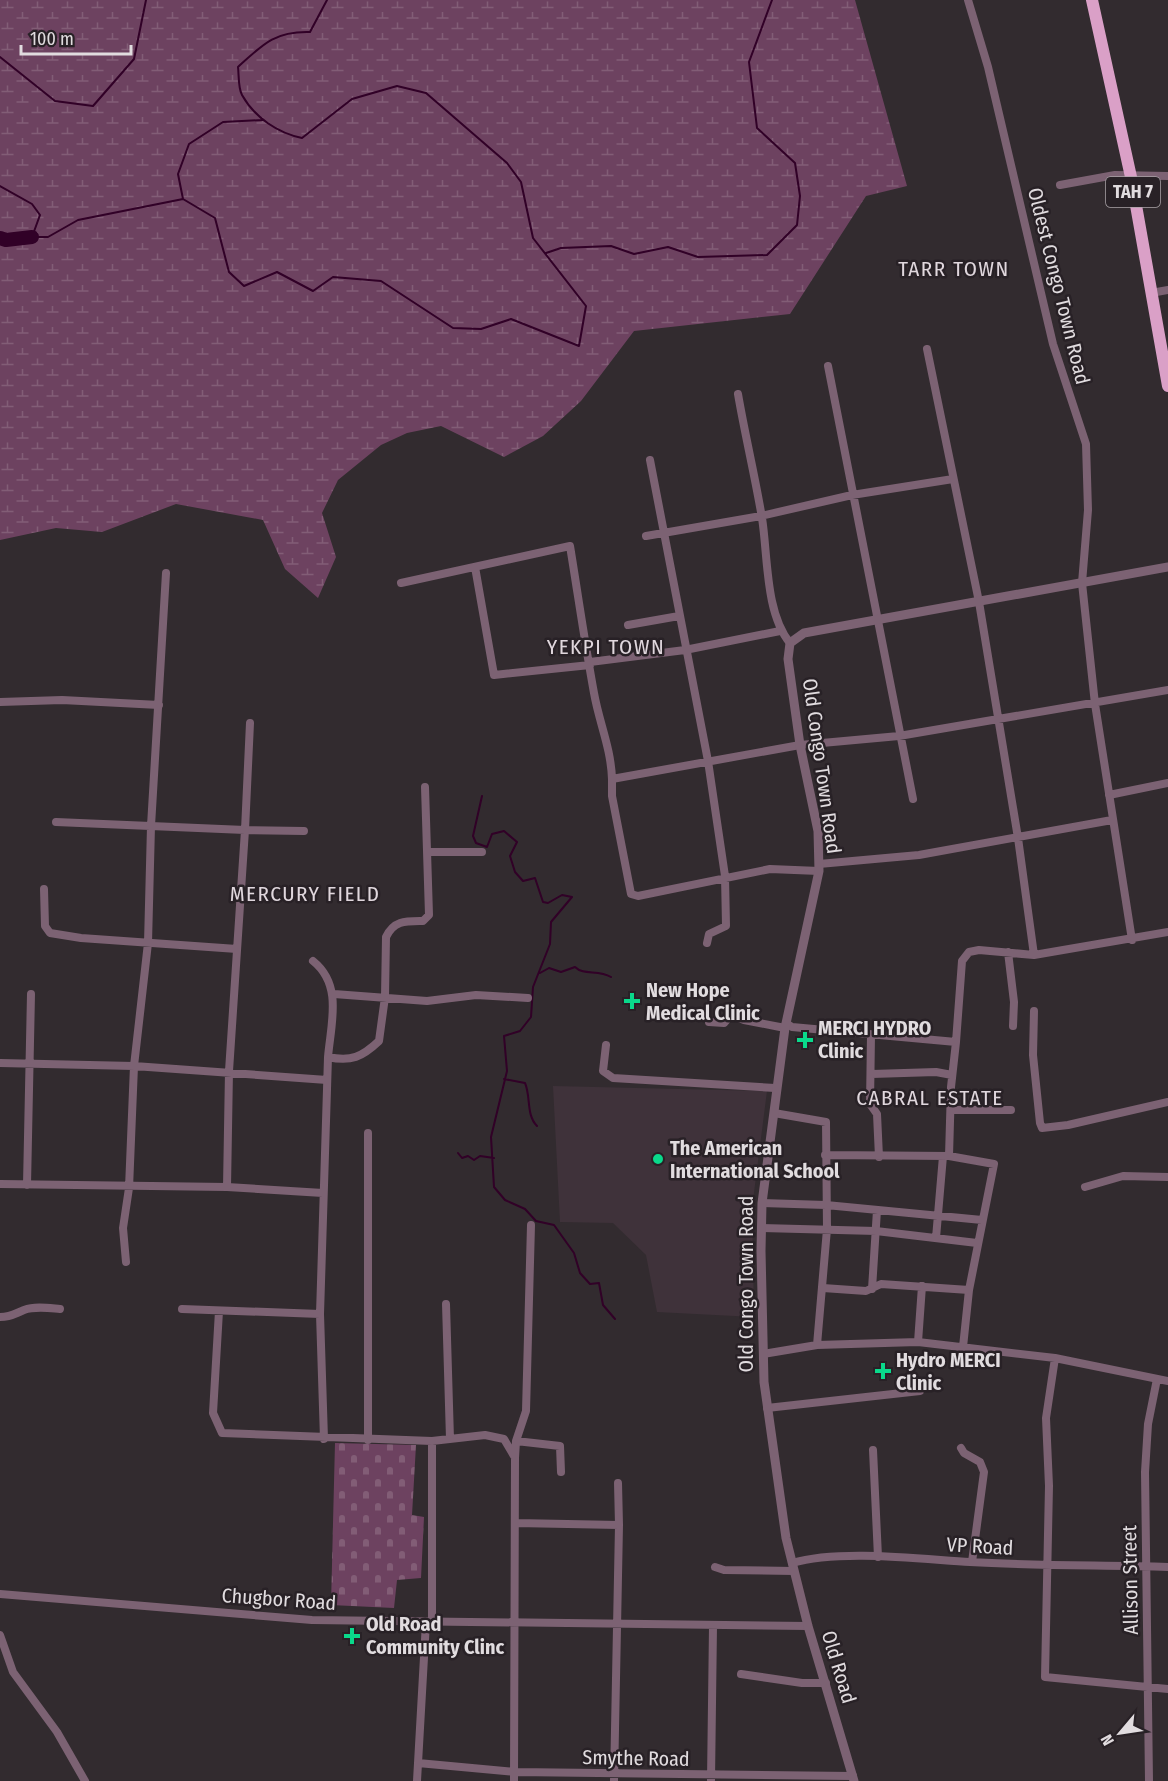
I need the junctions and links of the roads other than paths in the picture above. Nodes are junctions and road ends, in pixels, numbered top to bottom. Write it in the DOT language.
graph roads {
  1 [pos="968,0"];
  2 [pos="1092,0"];
  3 [pos="1168,176"];
  4 [pos="1131,177"];
  5 [pos="1060,185"];
  6 [pos="1168,290"];
  7 [pos="1151,293"];
  8 [pos="927,349"];
  9 [pos="828,366"];
  10 [pos="1168,386"];
  11 [pos="738,394"];
  12 [pos="650,460"];
  13 [pos="953,479"];
  14 [pos="852,495"];
  15 [pos="761,516"];
  16 [pos="665,532"];
  17 [pos="646,536"];
  18 [pos="475,567"];
  19 [pos="1168,567"];
  20 [pos="166,573"];
  21 [pos="401,583"];
  22 [pos="1082,583"];
  23 [pos="979,602"];
  24 [pos="679,616"];
  25 [pos="879,619"];
  26 [pos="628,625"];
  27 [pos="780,631"];
  28 [pos="790,643"];
  29 [pos="685,650"];
  30 [pos="590,664"];
  31 [pos="1168,690"];
  32 [pos="0,702"];
  33 [pos="1095,704"];
  34 [pos="159,705"];
  35 [pos="997,719"];
  36 [pos="250,723"];
  37 [pos="899,736"];
  38 [pos="800,745"];
  39 [pos="708,761"];
  40 [pos="612,779"];
  41 [pos="1168,783"];
  42 [pos="425,787"];
  43 [pos="1109,795"];
  44 [pos="913,799"];
  45 [pos="1112,820"];
  46 [pos="56,822"];
  47 [pos="151,826"];
  48 [pos="245,830"];
  49 [pos="304,831"];
  50 [pos="1018,838"];
  51 [pos="429,852"];
  52 [pos="482,852"];
  53 [pos="819,868"];
  54 [pos="725,876"];
  55 [pos="44,889"];
  56 [pos="1168,933"];
  57 [pos="1132,940"];
  58 [pos="148,943"];
  59 [pos="707,943"];
  60 [pos="237,949"];
  61 [pos="1008,952"];
  62 [pos="1034,955"];
  63 [pos="313,961"];
  64 [pos="31,994"];
  65 [pos="334,994"];
  66 [pos="386,997"];
  67 [pos="528,998"];
  68 [pos="1034,1011"];
  69 [pos="709,1022"];
  70 [pos="785,1025"];
  71 [pos="1013,1026"];
  72 [pos="871,1035"];
  73 [pos="956,1042"];
  74 [pos="606,1045"];
  75 [pos="328,1057"];
  76 [pos="0,1064"];
  77 [pos="28,1064"];
  78 [pos="134,1066"];
  79 [pos="229,1071"];
  80 [pos="872,1074"];
  81 [pos="952,1075"];
  82 [pos="327,1080"];
  83 [pos="775,1088"];
  84 [pos="1168,1102"];
  85 [pos="951,1110"];
  86 [pos="1011,1110"];
  87 [pos="774,1113"];
  88 [pos="368,1133"];
  89 [pos="825,1155"];
  90 [pos="946,1156"];
  91 [pos="879,1157"];
  92 [pos="1168,1178"];
  93 [pos="0,1184"];
  94 [pos="27,1185"];
  95 [pos="227,1187"];
  96 [pos="1085,1187"];
  97 [pos="129,1188"];
  98 [pos="323,1193"];
  99 [pos="762,1203"];
  100 [pos="826,1205"];
  101 [pos="877,1210"];
  102 [pos="938,1215"];
  103 [pos="982,1220"];
  104 [pos="531,1225"];
  105 [pos="761,1228"];
  106 [pos="827,1229"];
  107 [pos="876,1232"];
  108 [pos="936,1238"];
  109 [pos="977,1243"];
  110 [pos="126,1262"];
  111 [pos="922,1286"];
  112 [pos="823,1288"];
  113 [pos="872,1290"];
  114 [pos="969,1290"];
  115 [pos="446,1304"];
  116 [pos="60,1309"];
  117 [pos="182,1310"];
  118 [pos="219,1311"];
  119 [pos="320,1314"];
  120 [pos="0,1317"];
  121 [pos="918,1342"];
  122 [pos="817,1345"];
  123 [pos="963,1347"];
  124 [pos="763,1354"];
  125 [pos="1054,1358"];
  126 [pos="1157,1379"];
  127 [pos="1168,1381"];
  128 [pos="920,1391"];
  129 [pos="767,1408"];
  130 [pos="324,1438"];
  131 [pos="450,1439"];
  132 [pos="368,1440"];
  133 [pos="432,1441"];
  134 [pos="516,1441"];
  135 [pos="961,1448"];
  136 [pos="873,1450"];
  137 [pos="515,1458"];
  138 [pos="561,1472"];
  139 [pos="618,1483"];
  140 [pos="516,1523"];
  141 [pos="619,1525"];
  142 [pos="878,1557"];
  143 [pos="972,1562"];
  144 [pos="1047,1565"];
  145 [pos="1146,1566"];
  146 [pos="715,1567"];
  147 [pos="793,1567"];
  148 [pos="1168,1567"];
  149 [pos="0,1594"];
  150 [pos="515,1621"];
  151 [pos="429,1622"];
  152 [pos="615,1624"];
  153 [pos="713,1626"];
  154 [pos="808,1626"];
  155 [pos="0,1635"];
  156 [pos="741,1674"];
  157 [pos="826,1683"];
  158 [pos="1149,1688"];
  159 [pos="1168,1689"];
  160 [pos="418,1763"];
  161 [pos="515,1772"];
  162 [pos="614,1778"];
  163 [pos="711,1779"];
  164 [pos="854,1779"];
  165 [pos="85,1781"];
  166 [pos="417,1781"];
  167 [pos="514,1781"];
  168 [pos="1149,1781"];
  1 -- 22 [label="street, Oldest Congo Town Road"];
  2 -- 4 [label="highway, TAH 7"];
  3 -- 4 [label="street"];
  4 -- 5 [label="street"];
  4 -- 7 [label="highway, TAH 7"];
  6 -- 7 [label="street"];
  7 -- 10 [label="highway, TAH 7"];
  8 -- 13 [label="street"];
  9 -- 14 [label="street"];
  11 -- 15 [label="street"];
  12 -- 16 [label="street"];
  13 -- 14 [label="street"];
  13 -- 23 [label="street"];
  14 -- 15 [label="street"];
  14 -- 25 [label="street"];
  15 -- 16 [label="street"];
  15 -- 27 [label="street"];
  16 -- 17 [label="street"];
  16 -- 24 [label="street"];
  18 -- 21 [label="street"];
  18 -- 30 [label="street"];
  18 -- 30 [label="street"];
  19 -- 22 [label="street"];
  20 -- 34 [label="street"];
  22 -- 23 [label="street"];
  22 -- 33 [label="street, Oldest Congo Town Road"];
  23 -- 25 [label="street"];
  23 -- 35 [label="street"];
  24 -- 26 [label="street"];
  24 -- 29 [label="street"];
  25 -- 28 [label="street"];
  25 -- 37 [label="street"];
  27 -- 28 [label="street"];
  27 -- 29 [label="street"];
  28 -- 38 [label="street, Old Congo Town Road"];
  29 -- 30 [label="street"];
  29 -- 39 [label="street"];
  30 -- 40 [label="street"];
  31 -- 33 [label="street"];
  32 -- 34 [label="street"];
  33 -- 35 [label="street"];
  33 -- 43 [label="street, Oldest Congo Town Road"];
  34 -- 47 [label="street"];
  35 -- 37 [label="street"];
  35 -- 50 [label="street"];
  36 -- 48 [label="street"];
  37 -- 38 [label="street"];
  37 -- 44 [label="street"];
  38 -- 39 [label="street"];
  38 -- 53 [label="street, Old Congo Town Road"];
  39 -- 40 [label="street"];
  39 -- 54 [label="street"];
  40 -- 54 [label="street"];
  41 -- 43 [label="street"];
  42 -- 51 [label="street"];
  43 -- 45 [label="street, Oldest Congo Town Road"];
  45 -- 50 [label="street"];
  45 -- 57 [label="street, Oldest Congo Town Road"];
  46 -- 47 [label="street"];
  47 -- 48 [label="street"];
  47 -- 58 [label="street"];
  48 -- 49 [label="street"];
  48 -- 60 [label="street"];
  50 -- 53 [label="street"];
  50 -- 62 [label="street"];
  51 -- 52 [label="street"];
  51 -- 66 [label="street"];
  53 -- 54 [label="street"];
  53 -- 70 [label="street, Old Congo Town Road"];
  54 -- 59 [label="street"];
  55 -- 58 [label="street"];
  56 -- 57 [label="street"];
  57 -- 62 [label="street"];
  58 -- 60 [label="street"];
  58 -- 78 [label="street"];
  60 -- 79 [label="street"];
  61 -- 62 [label="street"];
  61 -- 71 [label="street"];
  61 -- 73 [label="street"];
  63 -- 65 [label="street"];
  64 -- 77 [label="street"];
  65 -- 66 [label="street"];
  65 -- 75 [label="street"];
  66 -- 67 [label="street"];
  66 -- 75 [label="street"];
  68 -- 84 [label="street"];
  69 -- 70 [label="street"];
  70 -- 72 [label="street"];
  70 -- 83 [label="street, Old Congo Town Road"];
  72 -- 73 [label="street"];
  72 -- 80 [label="street"];
  73 -- 81 [label="street"];
  74 -- 83 [label="street"];
  75 -- 82 [label="street"];
  76 -- 77 [label="street"];
  77 -- 78 [label="street"];
  77 -- 94 [label="street"];
  78 -- 79 [label="street"];
  78 -- 97 [label="street"];
  79 -- 82 [label="street"];
  79 -- 95 [label="street"];
  80 -- 81 [label="street"];
  80 -- 91 [label="street"];
  81 -- 85 [label="street"];
  82 -- 98 [label="street"];
  83 -- 87 [label="street, Old Congo Town Road"];
  85 -- 86 [label="street"];
  85 -- 90 [label="street"];
  87 -- 89 [label="street"];
  87 -- 99 [label="street, Old Congo Town Road"];
  88 -- 132 [label="street"];
  89 -- 91 [label="street"];
  89 -- 100 [label="street"];
  90 -- 91 [label="street"];
  90 -- 102 [label="street"];
  90 -- 103 [label="street"];
  92 -- 96 [label="street"];
  93 -- 94 [label="street"];
  94 -- 97 [label="street"];
  95 -- 97 [label="street"];
  95 -- 98 [label="street"];
  97 -- 110 [label="street"];
  98 -- 119 [label="street"];
  99 -- 100 [label="street"];
  99 -- 105 [label="street, Old Congo Town Road"];
  100 -- 101 [label="street"];
  100 -- 106 [label="street"];
  101 -- 102 [label="street"];
  101 -- 107 [label="street"];
  102 -- 103 [label="street"];
  102 -- 108 [label="street"];
  103 -- 109 [label="street"];
  104 -- 134 [label="street"];
  105 -- 106 [label="street"];
  105 -- 124 [label="street, Old Congo Town Road"];
  106 -- 107 [label="street"];
  106 -- 112 [label="street"];
  107 -- 108 [label="street"];
  107 -- 113 [label="street"];
  108 -- 109 [label="street"];
  109 -- 114 [label="street"];
  111 -- 113 [label="street"];
  111 -- 114 [label="street"];
  111 -- 121 [label="street"];
  112 -- 113 [label="street"];
  112 -- 122 [label="street"];
  114 -- 123 [label="street"];
  115 -- 131 [label="street"];
  116 -- 120 [label="street"];
  117 -- 118 [label="street"];
  118 -- 119 [label="street"];
  118 -- 130 [label="street"];
  119 -- 130 [label="street"];
  121 -- 122 [label="street"];
  121 -- 123 [label="street"];
  122 -- 124 [label="street"];
  123 -- 125 [label="street"];
  124 -- 129 [label="street, Old Congo Town Road"];
  125 -- 126 [label="street"];
  125 -- 144 [label="street"];
  126 -- 127 [label="street"];
  126 -- 145 [label="street, Allison Street"];
  128 -- 129 [label="street"];
  129 -- 147 [label="street, Old Congo Town Road"];
  130 -- 132 [label="street"];
  131 -- 133 [label="street"];
  131 -- 137 [label="street"];
  132 -- 133 [label="street"];
  133 -- 151 [label="street"];
  134 -- 137 [label="street"];
  134 -- 138 [label="street"];
  135 -- 143 [label="street"];
  136 -- 142 [label="street"];
  137 -- 140 [label="street"];
  139 -- 141 [label="street"];
  140 -- 141 [label="street"];
  140 -- 150 [label="street"];
  141 -- 152 [label="street"];
  142 -- 143 [label="street, VP Road"];
  142 -- 147 [label="street, VP Road"];
  143 -- 144 [label="street, VP Road"];
  144 -- 145 [label="street, VP Road"];
  144 -- 158 [label="street"];
  145 -- 148 [label="street, VP Road"];
  145 -- 158 [label="street, Allison Street"];
  146 -- 147 [label="street, VP Road"];
  147 -- 154 [label="street, Old Road"];
  149 -- 151 [label="street, Chugbor Road"];
  150 -- 151 [label="street, Chugbor Road"];
  150 -- 152 [label="street, Chugbor Road"];
  150 -- 161 [label="street"];
  151 -- 160 [label="street"];
  152 -- 153 [label="street, Chugbor Road"];
  152 -- 162 [label="street"];
  153 -- 154 [label="street, Chugbor Road"];
  153 -- 163 [label="street"];
  154 -- 157 [label="street, Old Road"];
  155 -- 165 [label="street"];
  156 -- 157 [label="street"];
  157 -- 164 [label="street, Old Road"];
  158 -- 159 [label="street"];
  158 -- 168 [label="street, Allison Street"];
  160 -- 161 [label="street, Smythe Road"];
  160 -- 166 [label="street"];
  161 -- 162 [label="street, Smythe Road"];
  161 -- 167 [label="street"];
  162 -- 163 [label="street, Smythe Road"];
  163 -- 164 [label="street, Smythe Road"];
}
